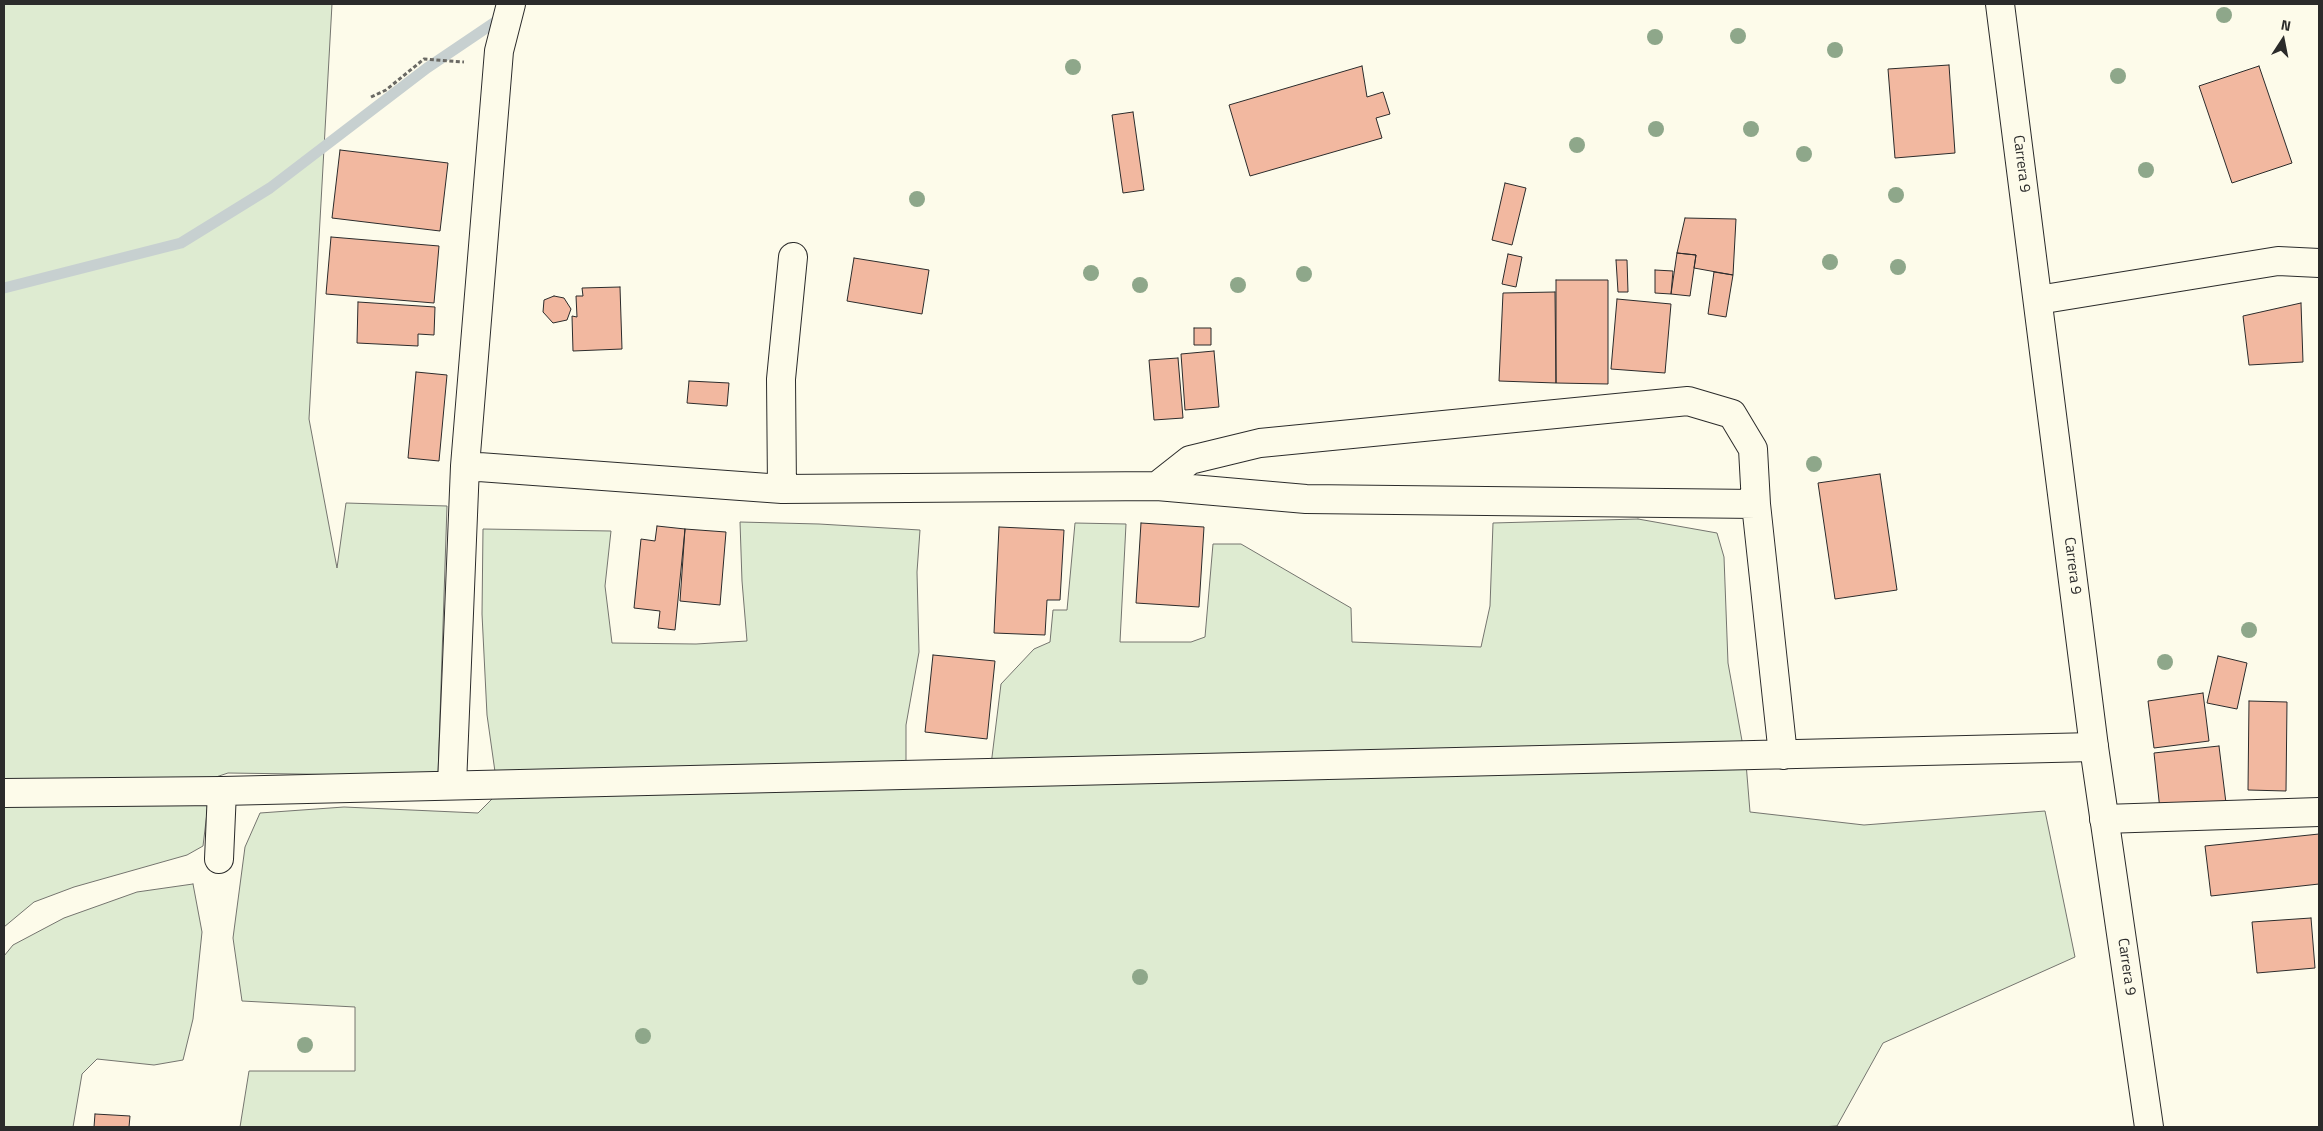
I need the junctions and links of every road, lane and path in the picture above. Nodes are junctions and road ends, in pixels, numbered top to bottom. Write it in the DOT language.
graph roads {
  1 [pos="511,4"];
  2 [pos="2000,4"];
  3 [pos="499,51"];
  4 [pos="371,97"];
  5 [pos="793,257"];
  6 [pos="2319,264"];
  7 [pos="2038,300"];
  8 [pos="465,466"];
  9 [pos="1157,486"];
  10 [pos="782,489"];
  11 [pos="1756,504"];
  12 [pos="2094,747"];
  13 [pos="1783,755"];
  14 [pos="452,785"];
  15 [pos="222,791"];
  16 [pos="4,793"];
  17 [pos="2319,812"];
  18 [pos="2104,819"];
  19 [pos="219,859"];
  20 [pos="2149,1127"];
  1 -- 3 [label="main road"];
  2 -- 7 [label="main road, Carrera 9"];
  3 -- 4 [label="path"];
  3 -- 8 [label="main road"];
  5 -- 10 [label="main road"];
  6 -- 7 [label="main road"];
  7 -- 12 [label="main road, Carrera 9"];
  8 -- 10 [label="main road"];
  8 -- 14 [label="main road"];
  9 -- 10 [label="main road"];
  9 -- 11 [label="main road"];
  9 -- 11 [label="main road"];
  11 -- 13 [label="main road"];
  12 -- 13 [label="main road"];
  12 -- 18 [label="main road, Carrera 9"];
  13 -- 14 [label="main road"];
  14 -- 15 [label="main road"];
  15 -- 16 [label="main road"];
  15 -- 19 [label="main road"];
  17 -- 18 [label="main road"];
  18 -- 20 [label="main road, Carrera 9"];
}
